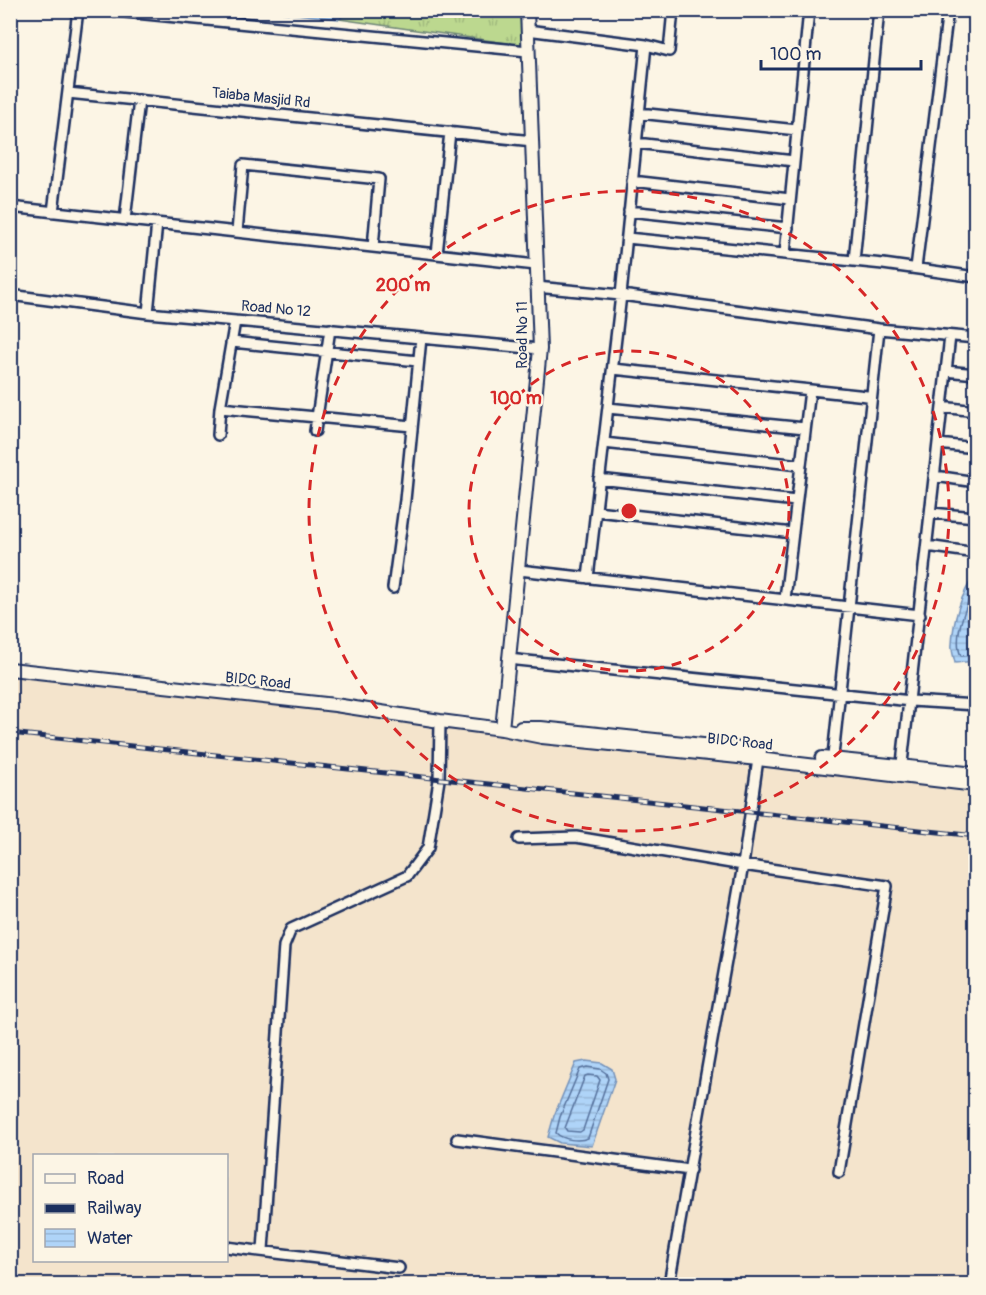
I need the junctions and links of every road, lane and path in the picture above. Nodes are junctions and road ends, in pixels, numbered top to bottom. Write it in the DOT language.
graph roads {
  1 [pos="78,10"];
  2 [pos="104,10"];
  3 [pos="527,10"];
  4 [pos="674,10"];
  5 [pos="809,10"];
  6 [pos="879,10"];
  7 [pos="948,10"];
  8 [pos="527,30"];
  9 [pos="646,45"];
  10 [pos="528,51"];
  11 [pos="68,93"];
  12 [pos="139,100"];
  13 [pos="639,113"];
  14 [pos="797,130"];
  15 [pos="450,132"];
  16 [pos="533,141"];
  17 [pos="636,143"];
  18 [pos="794,161"];
  19 [pos="632,181"];
  20 [pos="790,199"];
  21 [pos="10,207"];
  22 [pos="629,211"];
  23 [pos="53,212"];
  24 [pos="125,220"];
  25 [pos="157,223"];
  26 [pos="788,228"];
  27 [pos="237,232"];
  28 [pos="627,238"];
  29 [pos="373,247"];
  30 [pos="437,254"];
  31 [pos="785,254"];
  32 [pos="854,261"];
  33 [pos="536,265"];
  34 [pos="916,268"];
  35 [pos="975,278"];
  36 [pos="536,287"];
  37 [pos="10,294"];
  38 [pos="621,295"];
  39 [pos="148,313"];
  40 [pos="235,321"];
  41 [pos="330,329"];
  42 [pos="879,329"];
  43 [pos="950,336"];
  44 [pos="421,338"];
  45 [pos="975,338"];
  46 [pos="232,342"];
  47 [pos="540,349"];
  48 [pos="326,352"];
  49 [pos="418,362"];
  50 [pos="613,369"];
  51 [pos="946,370"];
  52 [pos="975,374"];
  53 [pos="810,390"];
  54 [pos="867,396"];
  55 [pos="942,407"];
  56 [pos="220,408"];
  57 [pos="608,408"];
  58 [pos="975,411"];
  59 [pos="317,418"];
  60 [pos="412,426"];
  61 [pos="805,428"];
  62 [pos="315,431"];
  63 [pos="218,435"];
  64 [pos="604,443"];
  65 [pos="938,444"];
  66 [pos="975,448"];
  67 [pos="800,465"];
  68 [pos="935,477"];
  69 [pos="600,479"];
  70 [pos="975,482"];
  71 [pos="796,501"];
  72 [pos="596,511"];
  73 [pos="931,513"];
  74 [pos="975,517"];
  75 [pos="793,533"];
  76 [pos="927,546"];
  77 [pos="975,553"];
  78 [pos="519,570"];
  79 [pos="588,578"];
  80 [pos="393,588"];
  81 [pos="785,599"];
  82 [pos="848,606"];
  83 [pos="920,615"];
  84 [pos="508,659"];
  85 [pos="10,669"];
  86 [pos="841,692"];
  87 [pos="910,700"];
  88 [pos="975,705"];
  89 [pos="440,722"];
  90 [pos="502,729"];
  91 [pos="758,759"];
  92 [pos="832,764"];
  93 [pos="901,771"];
  94 [pos="975,774"];
  95 [pos="975,785"];
  96 [pos="519,838"];
  97 [pos="743,865"];
  98 [pos="457,1139"];
  99 [pos="690,1170"];
  100 [pos="839,1172"];
  101 [pos="228,1247"];
  102 [pos="263,1250"];
  103 [pos="399,1268"];
  104 [pos="669,1284"];
  1 -- 11 [label="street"];
  2 -- 10 [label="street"];
  3 -- 8 [label="main road, Road No 11"];
  4 -- 9 [label="street"];
  5 -- 14 [label="street"];
  6 -- 32 [label="street"];
  7 -- 34 [label="street"];
  8 -- 9 [label="street"];
  8 -- 10 [label="main road, Road No 11"];
  9 -- 13 [label="street"];
  10 -- 16 [label="main road, Road No 11"];
  11 -- 12 [label="street, Taiaba Masjid Rd"];
  11 -- 23 [label="street"];
  12 -- 15 [label="street, Taiaba Masjid Rd"];
  12 -- 24 [label="street"];
  13 -- 14 [label="street"];
  13 -- 17 [label="street"];
  14 -- 18 [label="street"];
  15 -- 16 [label="street, Taiaba Masjid Rd"];
  15 -- 30 [label="street"];
  16 -- 33 [label="main road, Road No 11"];
  17 -- 18 [label="street"];
  17 -- 19 [label="street"];
  18 -- 20 [label="street"];
  19 -- 20 [label="street"];
  19 -- 22 [label="street"];
  20 -- 26 [label="street"];
  21 -- 23 [label="street"];
  22 -- 26 [label="street"];
  22 -- 28 [label="street"];
  23 -- 24 [label="street"];
  24 -- 25 [label="street"];
  25 -- 27 [label="street"];
  25 -- 39 [label="street"];
  26 -- 31 [label="street"];
  27 -- 29 [label="street"];
  27 -- 29 [label="street"];
  28 -- 31 [label="street"];
  28 -- 38 [label="street"];
  29 -- 30 [label="street"];
  30 -- 33 [label="street"];
  31 -- 32 [label="street"];
  32 -- 34 [label="street"];
  33 -- 36 [label="main road, Road No 11"];
  34 -- 35 [label="street"];
  36 -- 38 [label="street"];
  36 -- 47 [label="main road, Road No 11"];
  37 -- 39 [label="street, Road No 12"];
  38 -- 42 [label="street"];
  38 -- 50 [label="street"];
  39 -- 40 [label="street, Road No 12"];
  40 -- 41 [label="street, Road No 12"];
  40 -- 46 [label="street"];
  41 -- 44 [label="street, Road No 12"];
  41 -- 48 [label="street"];
  42 -- 43 [label="street"];
  42 -- 82 [label="street"];
  43 -- 45 [label="street"];
  43 -- 51 [label="street"];
  44 -- 47 [label="street, Road No 12"];
  44 -- 49 [label="street"];
  46 -- 48 [label="street"];
  46 -- 56 [label="street"];
  47 -- 78 [label="main road, Road No 11"];
  48 -- 49 [label="street"];
  48 -- 59 [label="street"];
  49 -- 60 [label="street"];
  50 -- 53 [label="street"];
  50 -- 57 [label="street"];
  51 -- 52 [label="street"];
  51 -- 55 [label="street"];
  53 -- 54 [label="street"];
  53 -- 61 [label="street"];
  55 -- 58 [label="street"];
  55 -- 65 [label="street"];
  56 -- 59 [label="street"];
  56 -- 63 [label="street"];
  57 -- 61 [label="street"];
  57 -- 64 [label="street"];
  59 -- 60 [label="street"];
  59 -- 62 [label="street"];
  60 -- 80 [label="street"];
  61 -- 67 [label="street"];
  64 -- 67 [label="street"];
  64 -- 69 [label="street"];
  65 -- 66 [label="street"];
  65 -- 68 [label="street"];
  67 -- 71 [label="street"];
  68 -- 70 [label="street"];
  68 -- 73 [label="street"];
  69 -- 71 [label="street"];
  69 -- 72 [label="street"];
  71 -- 75 [label="street"];
  72 -- 75 [label="street"];
  72 -- 79 [label="street"];
  73 -- 74 [label="street"];
  73 -- 76 [label="street"];
  75 -- 81 [label="street"];
  76 -- 77 [label="street"];
  76 -- 83 [label="street"];
  78 -- 79 [label="street"];
  78 -- 84 [label="main road, Road No 11"];
  79 -- 81 [label="street"];
  81 -- 82 [label="street"];
  82 -- 83 [label="street"];
  82 -- 86 [label="street"];
  83 -- 87 [label="street"];
  84 -- 86 [label="street"];
  84 -- 90 [label="main road, Road No 11"];
  85 -- 89 [label="main road, BIDC Road"];
  86 -- 87 [label="street"];
  86 -- 92 [label="street"];
  87 -- 88 [label="street"];
  87 -- 93 [label="street"];
  89 -- 90 [label="main road, BIDC Road"];
  89 -- 102 [label="street"];
  90 -- 91 [label="main road, BIDC Road"];
  90 -- 92 [label="main road, BIDC Road"];
  91 -- 92 [label="main road, BIDC Road"];
  91 -- 97 [label="street"];
  92 -- 93 [label="main road, BIDC Road"];
  93 -- 94 [label="main road, BIDC Road"];
  93 -- 95 [label="main road, BIDC Road"];
  96 -- 97 [label="street"];
  97 -- 99 [label="street"];
  97 -- 100 [label="street"];
  98 -- 99 [label="street"];
  99 -- 104 [label="street"];
  101 -- 102 [label="street"];
  102 -- 103 [label="street"];
}
